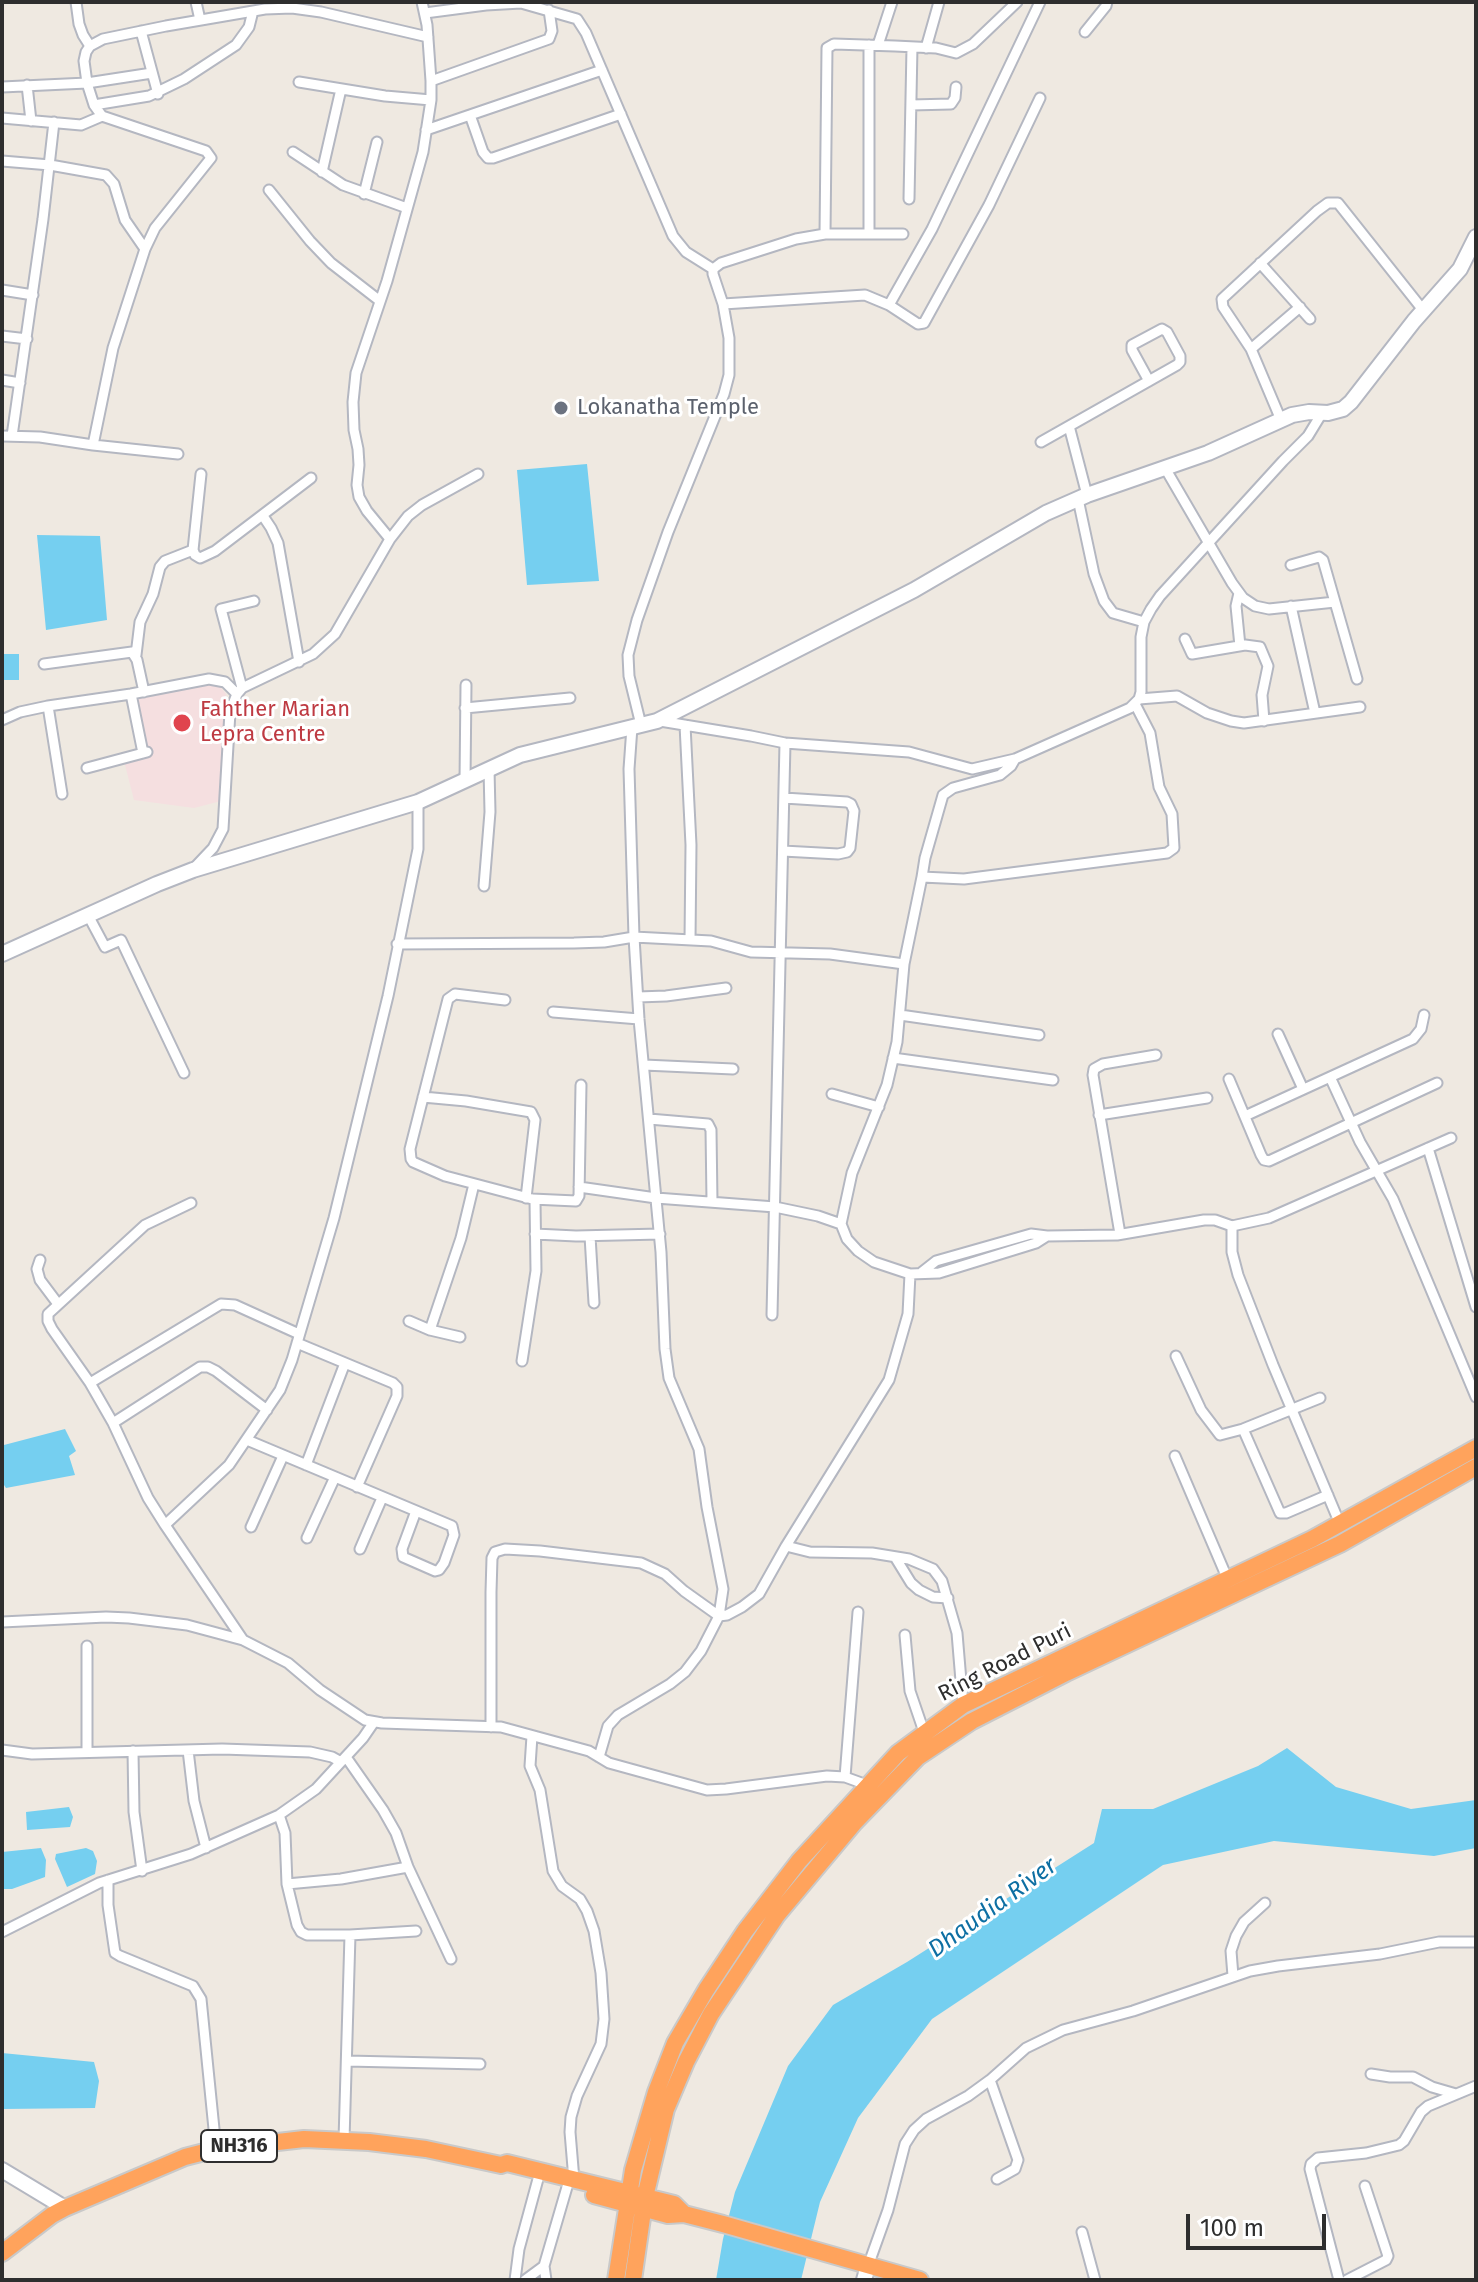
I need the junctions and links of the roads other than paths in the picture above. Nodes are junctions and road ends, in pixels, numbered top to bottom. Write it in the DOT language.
graph roads {
  1 [pos="76,2"];
  2 [pos="196,2"];
  3 [pos="422,2"];
  4 [pos="892,2"];
  5 [pos="939,2"];
  6 [pos="1017,2"];
  7 [pos="1040,2"];
  8 [pos="1107,2"];
  9 [pos="292,5"];
  10 [pos="549,10"];
  11 [pos="253,11"];
  12 [pos="425,13"];
  13 [pos="200,20"];
  14 [pos="141,31"];
  15 [pos="1085,32"];
  16 [pos="428,37"];
  17 [pos="874,45"];
  18 [pos="90,46"];
  19 [pos="912,47"];
  20 [pos="926,48"];
  21 [pos="602,70"];
  22 [pos="152,73"];
  23 [pos="431,81"];
  24 [pos="299,82"];
  25 [pos="87,83"];
  26 [pos="27,85"];
  27 [pos="2,87"];
  28 [pos="956,87"];
  29 [pos="341,89"];
  30 [pos="158,94"];
  31 [pos="1040,98"];
  32 [pos="431,100"];
  33 [pos="94,105"];
  34 [pos="911,105"];
  35 [pos="621,114"];
  36 [pos="470,115"];
  37 [pos="102,116"];
  38 [pos="2,118"];
  39 [pos="31,121"];
  40 [pos="54,122"];
  41 [pos="426,130"];
  42 [pos="377,142"];
  43 [pos="293,152"];
  44 [pos="3,161"];
  45 [pos="50,165"];
  46 [pos="322,172"];
  47 [pos="2,173"];
  48 [pos="269,190"];
  49 [pos="364,194"];
  50 [pos="909,199"];
  51 [pos="407,208"];
  52 [pos="869,233"];
  53 [pos="825,234"];
  54 [pos="903,234"];
  55 [pos="1476,237"];
  56 [pos="145,249"];
  57 [pos="1470,259"];
  58 [pos="1260,263"];
  59 [pos="713,269"];
  60 [pos="2,290"];
  61 [pos="33,295"];
  62 [pos="380,301"];
  63 [pos="723,304"];
  64 [pos="889,305"];
  65 [pos="1300,307"];
  66 [pos="1423,310"];
  67 [pos="1310,319"];
  68 [pos="2,336"];
  69 [pos="27,339"];
  70 [pos="1251,349"];
  71 [pos="2,380"];
  72 [pos="1149,381"];
  73 [pos="20,383"];
  74 [pos="1322,413"];
  75 [pos="1281,420"];
  76 [pos="1069,426"];
  77 [pos="7,436"];
  78 [pos="1041,442"];
  79 [pos="93,445"];
  80 [pos="178,454"];
  81 [pos="1165,468"];
  82 [pos="201,474"];
  83 [pos="478,474"];
  84 [pos="311,478"];
  85 [pos="1083,497"];
  86 [pos="263,516"];
  87 [pos="390,539"];
  88 [pos="1209,543"];
  89 [pos="193,550"];
  90 [pos="1291,565"];
  91 [pos="1239,593"];
  92 [pos="254,601"];
  93 [pos="1335,602"];
  94 [pos="1291,606"];
  95 [pos="1144,622"];
  96 [pos="1185,639"];
  97 [pos="1240,646"];
  98 [pos="136,655"];
  99 [pos="299,662"];
  100 [pos="44,664"];
  101 [pos="1357,679"];
  102 [pos="466,685"];
  103 [pos="239,691"];
  104 [pos="144,692"];
  105 [pos="131,694"];
  106 [pos="570,698"];
  107 [pos="1137,702"];
  108 [pos="48,706"];
  109 [pos="1360,707"];
  110 [pos="465,708"];
  111 [pos="1315,713"];
  112 [pos="2,720"];
  113 [pos="657,721"];
  114 [pos="1264,721"];
  115 [pos="685,725"];
  116 [pos="637,726"];
  117 [pos="785,743"];
  118 [pos="1015,759"];
  119 [pos="87,768"];
  120 [pos="489,769"];
  121 [pos="465,781"];
  122 [pos="62,794"];
  123 [pos="784,798"];
  124 [pos="418,802"];
  125 [pos="783,851"];
  126 [pos="193,870"];
  127 [pos="922,877"];
  128 [pos="484,886"];
  129 [pos="89,917"];
  130 [pos="634,937"];
  131 [pos="690,940"];
  132 [pos="397,944"];
  133 [pos="781,952"];
  134 [pos="2,954"];
  135 [pos="904,964"];
  136 [pos="726,988"];
  137 [pos="638,997"];
  138 [pos="505,1000"];
  139 [pos="553,1012"];
  140 [pos="900,1015"];
  141 [pos="1424,1015"];
  142 [pos="639,1019"];
  143 [pos="1278,1034"];
  144 [pos="1039,1035"];
  145 [pos="1156,1055"];
  146 [pos="893,1058"];
  147 [pos="644,1065"];
  148 [pos="733,1069"];
  149 [pos="184,1073"];
  150 [pos="1330,1077"];
  151 [pos="1229,1079"];
  152 [pos="1053,1080"];
  153 [pos="1437,1083"];
  154 [pos="581,1085"];
  155 [pos="1303,1089"];
  156 [pos="832,1094"];
  157 [pos="423,1097"];
  158 [pos="1207,1098"];
  159 [pos="879,1107"];
  160 [pos="1099,1115"];
  161 [pos="1245,1116"];
  162 [pos="649,1119"];
  163 [pos="1351,1123"];
  164 [pos="1451,1138"];
  165 [pos="1428,1148"];
  166 [pos="1377,1171"];
  167 [pos="474,1184"];
  168 [pos="579,1187"];
  169 [pos="656,1198"];
  170 [pos="530,1199"];
  171 [pos="712,1201"];
  172 [pos="191,1203"];
  173 [pos="775,1207"];
  174 [pos="841,1224"];
  175 [pos="1232,1226"];
  176 [pos="535,1234"];
  177 [pos="660,1234"];
  178 [pos="1120,1234"];
  179 [pos="590,1236"];
  180 [pos="40,1260"];
  181 [pos="1476,1260"];
  182 [pos="1463,1263"];
  183 [pos="910,1274"];
  184 [pos="594,1303"];
  185 [pos="58,1304"];
  186 [pos="1476,1307"];
  187 [pos="772,1315"];
  188 [pos="409,1321"];
  189 [pos="430,1330"];
  190 [pos="460,1337"];
  191 [pos="298,1338"];
  192 [pos="1176,1356"];
  193 [pos="522,1361"];
  194 [pos="345,1363"];
  195 [pos="90,1383"];
  196 [pos="1476,1397"];
  197 [pos="1320,1398"];
  198 [pos="267,1410"];
  199 [pos="1292,1410"];
  200 [pos="113,1423"];
  201 [pos="1243,1429"];
  202 [pos="247,1440"];
  203 [pos="1476,1448"];
  204 [pos="283,1456"];
  205 [pos="1175,1456"];
  206 [pos="306,1465"];
  207 [pos="1476,1467"];
  208 [pos="335,1477"];
  209 [pos="357,1487"];
  210 [pos="1328,1495"];
  211 [pos="382,1498"];
  212 [pos="416,1511"];
  213 [pos="1340,1524"];
  214 [pos="165,1525"];
  215 [pos="251,1527"];
  216 [pos="307,1538"];
  217 [pos="786,1546"];
  218 [pos="360,1549"];
  219 [pos="895,1557"];
  220 [pos="1228,1580"];
  221 [pos="948,1598"];
  222 [pos="858,1612"];
  223 [pos="719,1616"];
  224 [pos="2,1622"];
  225 [pos="905,1635"];
  226 [pos="243,1640"];
  227 [pos="87,1646"];
  228 [pos="963,1705"];
  229 [pos="374,1722"];
  230 [pos="491,1727"];
  231 [pos="924,1732"];
  232 [pos="532,1736"];
  233 [pos="2,1750"];
  234 [pos="188,1750"];
  235 [pos="133,1751"];
  236 [pos="87,1752"];
  237 [pos="599,1757"];
  238 [pos="343,1759"];
  239 [pos="845,1777"];
  240 [pos="867,1785"];
  241 [pos="279,1815"];
  242 [pos="206,1848"];
  243 [pos="408,1867"];
  244 [pos="142,1871"];
  245 [pos="108,1880"];
  246 [pos="287,1884"];
  247 [pos="1265,1903"];
  248 [pos="416,1931"];
  249 [pos="2,1932"];
  250 [pos="350,1935"];
  251 [pos="1476,1942"];
  252 [pos="451,1959"];
  253 [pos="1233,1976"];
  254 [pos="347,2061"];
  255 [pos="480,2064"];
  256 [pos="1371,2074"];
  257 [pos="990,2080"];
  258 [pos="1476,2086"];
  259 [pos="1458,2095"];
  260 [pos="344,2140"];
  261 [pos="216,2149"];
  262 [pos="501,2165"];
  263 [pos="652,2165"];
  264 [pos="2,2170"];
  265 [pos="633,2170"];
  266 [pos="538,2179"];
  267 [pos="997,2179"];
  268 [pos="570,2184"];
  269 [pos="1365,2186"];
  270 [pos="600,2191"];
  271 [pos="636,2201"];
  272 [pos="65,2208"];
  273 [pos="677,2212"];
  274 [pos="1082,2232"];
  275 [pos="622,2237"];
  276 [pos="639,2237"];
  277 [pos="2,2253"];
  278 [pos="544,2266"];
  279 [pos="866,2273"];
  280 [pos="515,2280"];
  281 [pos="525,2280"];
  282 [pos="546,2280"];
  283 [pos="616,2280"];
  284 [pos="633,2280"];
  285 [pos="920,2280"];
  286 [pos="1095,2280"];
  287 [pos="1339,2280"];
  288 [pos="1347,2280"];
  1 -- 18 [label="street"];
  2 -- 13 [label="street"];
  3 -- 12 [label="street"];
  4 -- 17 [label="street"];
  5 -- 20 [label="street"];
  6 -- 20 [label="street"];
  7 -- 64 [label="street"];
  8 -- 15 [label="street"];
  9 -- 11 [label="street"];
  9 -- 16 [label="street"];
  10 -- 12 [label="street"];
  10 -- 21 [label="street"];
  10 -- 23 [label="street"];
  11 -- 13 [label="street"];
  11 -- 30 [label="street"];
  12 -- 16 [label="street"];
  13 -- 14 [label="street"];
  14 -- 18 [label="street"];
  14 -- 22 [label="street"];
  16 -- 23 [label="street"];
  17 -- 19 [label="street"];
  17 -- 52 [label="street"];
  17 -- 53 [label="street"];
  18 -- 25 [label="street"];
  19 -- 20 [label="street"];
  19 -- 34 [label="street"];
  21 -- 35 [label="street"];
  21 -- 36 [label="street"];
  22 -- 25 [label="street"];
  22 -- 30 [label="street"];
  23 -- 32 [label="street"];
  24 -- 29 [label="street"];
  25 -- 26 [label="street"];
  25 -- 33 [label="street"];
  26 -- 27 [label="street"];
  26 -- 39 [label="street"];
  28 -- 34 [label="street"];
  29 -- 32 [label="street"];
  29 -- 46 [label="street"];
  30 -- 33 [label="street"];
  31 -- 64 [label="street"];
  32 -- 41 [label="street"];
  33 -- 37 [label="street"];
  34 -- 50 [label="street"];
  35 -- 36 [label="street"];
  35 -- 59 [label="street"];
  36 -- 41 [label="street"];
  37 -- 40 [label="street"];
  37 -- 56 [label="street"];
  38 -- 39 [label="street"];
  39 -- 40 [label="street"];
  40 -- 45 [label="street"];
  41 -- 51 [label="street"];
  42 -- 49 [label="street"];
  43 -- 46 [label="street"];
  44 -- 45 [label="street"];
  44 -- 47 [label="street"];
  45 -- 56 [label="street"];
  45 -- 61 [label="street"];
  46 -- 49 [label="street"];
  48 -- 62 [label="street"];
  49 -- 51 [label="street"];
  51 -- 62 [label="street"];
  52 -- 53 [label="street"];
  52 -- 54 [label="street"];
  53 -- 59 [label="street"];
  55 -- 57 [label="street"];
  56 -- 79 [label="street"];
  57 -- 66 [label="street"];
  58 -- 65 [label="street"];
  58 -- 66 [label="street"];
  58 -- 70 [label="street"];
  59 -- 63 [label="street"];
  60 -- 61 [label="street"];
  61 -- 69 [label="street"];
  62 -- 87 [label="street"];
  63 -- 64 [label="street"];
  63 -- 116 [label="street"];
  65 -- 67 [label="street"];
  65 -- 70 [label="street"];
  66 -- 74 [label="street"];
  68 -- 69 [label="street"];
  69 -- 73 [label="street"];
  70 -- 75 [label="street"];
  71 -- 73 [label="street"];
  72 -- 72 [label="street"];
  72 -- 76 [label="street"];
  73 -- 77 [label="street"];
  74 -- 75 [label="street"];
  74 -- 88 [label="street"];
  75 -- 81 [label="street"];
  76 -- 78 [label="street"];
  76 -- 85 [label="street"];
  77 -- 79 [label="street"];
  79 -- 80 [label="street"];
  81 -- 85 [label="street"];
  81 -- 88 [label="street"];
  82 -- 89 [label="street"];
  83 -- 87 [label="street"];
  84 -- 86 [label="street"];
  85 -- 95 [label="street"];
  85 -- 113 [label="street"];
  86 -- 89 [label="street"];
  86 -- 99 [label="street"];
  87 -- 99 [label="street"];
  88 -- 91 [label="street"];
  88 -- 95 [label="street"];
  89 -- 98 [label="street"];
  90 -- 93 [label="street"];
  91 -- 94 [label="street"];
  91 -- 97 [label="street"];
  92 -- 103 [label="street"];
  93 -- 94 [label="street"];
  93 -- 101 [label="street"];
  94 -- 111 [label="street"];
  95 -- 107 [label="street"];
  96 -- 97 [label="street"];
  97 -- 114 [label="street"];
  98 -- 100 [label="street"];
  98 -- 104 [label="street"];
  99 -- 103 [label="street"];
  102 -- 110 [label="street"];
  103 -- 104 [label="street"];
  103 -- 126 [label="street"];
  104 -- 105 [label="street"];
  105 -- 108 [label="street"];
  105 -- 119 [label="street"];
  106 -- 110 [label="street"];
  107 -- 114 [label="street"];
  107 -- 118 [label="street"];
  107 -- 127 [label="street"];
  108 -- 112 [label="street"];
  108 -- 122 [label="street"];
  109 -- 111 [label="street"];
  110 -- 121 [label="street"];
  111 -- 114 [label="street"];
  113 -- 115 [label="street"];
  113 -- 116 [label="street"];
  115 -- 117 [label="street"];
  115 -- 131 [label="street"];
  116 -- 120 [label="street"];
  116 -- 130 [label="street"];
  117 -- 118 [label="street"];
  117 -- 123 [label="street"];
  118 -- 127 [label="street"];
  120 -- 121 [label="street"];
  120 -- 128 [label="street"];
  121 -- 124 [label="street"];
  123 -- 125 [label="street"];
  123 -- 125 [label="street"];
  124 -- 126 [label="street"];
  124 -- 132 [label="street"];
  125 -- 133 [label="street"];
  126 -- 129 [label="street"];
  127 -- 135 [label="street"];
  129 -- 134 [label="street"];
  129 -- 149 [label="street"];
  130 -- 131 [label="street"];
  130 -- 132 [label="street"];
  130 -- 137 [label="street"];
  131 -- 133 [label="street"];
  132 -- 191 [label="street"];
  133 -- 135 [label="street"];
  133 -- 173 [label="street"];
  135 -- 140 [label="street"];
  136 -- 137 [label="street"];
  137 -- 142 [label="street"];
  138 -- 157 [label="street"];
  139 -- 142 [label="street"];
  140 -- 144 [label="street"];
  140 -- 146 [label="street"];
  141 -- 150 [label="street"];
  142 -- 147 [label="street"];
  143 -- 155 [label="street"];
  145 -- 160 [label="street"];
  146 -- 152 [label="street"];
  146 -- 159 [label="street"];
  147 -- 148 [label="street"];
  147 -- 162 [label="street"];
  150 -- 155 [label="street"];
  150 -- 163 [label="street"];
  151 -- 161 [label="street"];
  153 -- 163 [label="street"];
  154 -- 168 [label="street"];
  155 -- 161 [label="street"];
  156 -- 159 [label="street"];
  157 -- 167 [label="street"];
  157 -- 170 [label="street"];
  158 -- 160 [label="street"];
  159 -- 174 [label="street"];
  160 -- 178 [label="street"];
  161 -- 163 [label="street"];
  162 -- 169 [label="street"];
  162 -- 171 [label="street"];
  163 -- 166 [label="street"];
  164 -- 165 [label="street"];
  165 -- 166 [label="street"];
  165 -- 182 [label="street"];
  166 -- 175 [label="street"];
  166 -- 196 [label="street"];
  167 -- 170 [label="street"];
  167 -- 189 [label="street"];
  168 -- 169 [label="street"];
  168 -- 170 [label="street"];
  169 -- 171 [label="street"];
  169 -- 177 [label="street"];
  170 -- 176 [label="street"];
  171 -- 173 [label="street"];
  172 -- 185 [label="street"];
  173 -- 174 [label="street"];
  173 -- 187 [label="street"];
  174 -- 183 [label="street"];
  175 -- 178 [label="street"];
  175 -- 199 [label="street"];
  176 -- 179 [label="street"];
  176 -- 193 [label="street"];
  177 -- 179 [label="street"];
  177 -- 223 [label="street"];
  178 -- 183 [label="street"];
  179 -- 184 [label="street"];
  180 -- 185 [label="street"];
  181 -- 182 [label="street"];
  182 -- 186 [label="street"];
  183 -- 217 [label="street"];
  185 -- 195 [label="street"];
  188 -- 189 [label="street"];
  189 -- 190 [label="street"];
  191 -- 194 [label="street"];
  191 -- 195 [label="street"];
  191 -- 198 [label="street"];
  192 -- 201 [label="street"];
  194 -- 206 [label="street"];
  194 -- 209 [label="street"];
  195 -- 200 [label="street"];
  197 -- 199 [label="street"];
  198 -- 200 [label="street"];
  198 -- 202 [label="street"];
  199 -- 201 [label="street"];
  199 -- 210 [label="street"];
  200 -- 214 [label="street"];
  201 -- 210 [label="street"];
  202 -- 204 [label="street"];
  202 -- 214 [label="street"];
  203 -- 213 [label="highway, Ring Road Puri"];
  204 -- 206 [label="street"];
  204 -- 215 [label="street"];
  205 -- 220 [label="street"];
  206 -- 208 [label="street"];
  207 -- 263 [label="highway, Ring Road Puri"];
  208 -- 209 [label="street"];
  208 -- 216 [label="street"];
  209 -- 211 [label="street"];
  210 -- 213 [label="street"];
  211 -- 212 [label="street"];
  211 -- 218 [label="street"];
  212 -- 212 [label="street"];
  213 -- 220 [label="highway, Ring Road Puri"];
  214 -- 226 [label="street"];
  217 -- 219 [label="street"];
  217 -- 223 [label="street"];
  219 -- 221 [label="street"];
  219 -- 221 [label="street"];
  220 -- 228 [label="highway, Ring Road Puri"];
  221 -- 228 [label="street"];
  222 -- 239 [label="street"];
  223 -- 230 [label="street"];
  223 -- 237 [label="street"];
  224 -- 226 [label="street"];
  225 -- 231 [label="street"];
  226 -- 229 [label="street"];
  227 -- 236 [label="street"];
  228 -- 231 [label="highway, Ring Road Puri"];
  229 -- 230 [label="street"];
  229 -- 238 [label="street"];
  230 -- 232 [label="street"];
  231 -- 240 [label="highway, Ring Road Puri"];
  232 -- 237 [label="street"];
  232 -- 268 [label="street"];
  233 -- 236 [label="street"];
  234 -- 235 [label="street"];
  234 -- 238 [label="street"];
  234 -- 242 [label="street"];
  235 -- 236 [label="street"];
  235 -- 244 [label="street"];
  237 -- 239 [label="street"];
  238 -- 241 [label="street"];
  238 -- 243 [label="street"];
  239 -- 240 [label="street"];
  240 -- 265 [label="highway, Ring Road Puri"];
  241 -- 242 [label="street"];
  241 -- 246 [label="street"];
  242 -- 244 [label="street"];
  243 -- 246 [label="street"];
  243 -- 252 [label="street"];
  244 -- 245 [label="street"];
  245 -- 249 [label="street"];
  245 -- 261 [label="street"];
  246 -- 250 [label="street"];
  247 -- 253 [label="street"];
  248 -- 250 [label="street"];
  250 -- 254 [label="street"];
  251 -- 253 [label="street"];
  253 -- 257 [label="street"];
  254 -- 255 [label="street"];
  254 -- 260 [label="street"];
  256 -- 259 [label="street"];
  257 -- 267 [label="street"];
  257 -- 279 [label="street"];
  258 -- 259 [label="street"];
  259 -- 287 [label="street"];
  260 -- 261 [label="highway, NH316"];
  260 -- 262 [label="highway, NH316"];
  261 -- 272 [label="highway, NH316"];
  262 -- 266 [label="highway, NH316"];
  262 -- 268 [label="highway, NH316"];
  263 -- 271 [label="highway, Ring Road Puri"];
  263 -- 273 [label="highway"];
  264 -- 272 [label="street"];
  265 -- 270 [label="highway"];
  265 -- 271 [label="highway, Ring Road Puri"];
  266 -- 268 [label="highway, NH316"];
  266 -- 280 [label="street"];
  268 -- 270 [label="highway, NH316"];
  268 -- 278 [label="street"];
  269 -- 288 [label="street"];
  270 -- 271 [label="highway, NH316"];
  270 -- 275 [label="highway"];
  271 -- 273 [label="highway, NH316"];
  271 -- 275 [label="highway"];
  271 -- 276 [label="highway"];
  272 -- 277 [label="highway, NH316"];
  273 -- 276 [label="highway"];
  273 -- 279 [label="highway, NH316"];
  274 -- 286 [label="street"];
  275 -- 283 [label="highway"];
  276 -- 284 [label="highway"];
  278 -- 281 [label="street"];
  278 -- 282 [label="street"];
  279 -- 285 [label="highway, NH316"];
}
